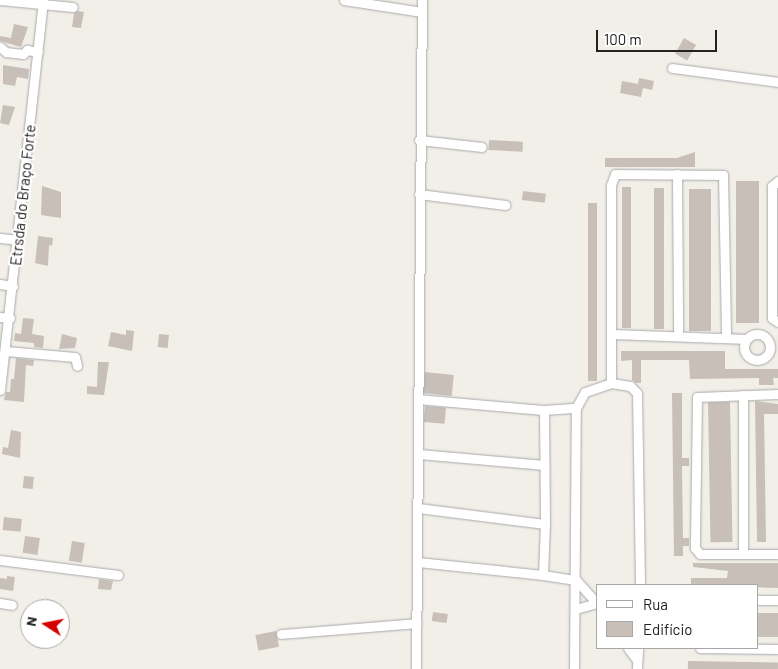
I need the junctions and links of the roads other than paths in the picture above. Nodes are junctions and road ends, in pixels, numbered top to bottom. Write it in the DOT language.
graph roads {
  1 [pos="0,0"];
  2 [pos="344,0"];
  3 [pos="422,0"];
  4 [pos="43,2"];
  5 [pos="72,7"];
  6 [pos="422,12"];
  7 [pos="0,47"];
  8 [pos="38,52"];
  9 [pos="672,68"];
  10 [pos="778,82"];
  11 [pos="420,140"];
  12 [pos="482,147"];
  13 [pos="677,174"];
  14 [pos="778,181"];
  15 [pos="419,194"];
  16 [pos="505,205"];
  17 [pos="0,238"];
  18 [pos="18,240"];
  19 [pos="0,284"];
  20 [pos="13,286"];
  21 [pos="0,317"];
  22 [pos="10,318"];
  23 [pos="778,322"];
  24 [pos="612,334"];
  25 [pos="678,334"];
  26 [pos="726,336"];
  27 [pos="747,339"];
  28 [pos="6,351"];
  29 [pos="778,356"];
  30 [pos="765,357"];
  31 [pos="77,366"];
  32 [pos="1,376"];
  33 [pos="611,383"];
  34 [pos="0,390"];
  35 [pos="778,394"];
  36 [pos="743,395"];
  37 [pos="419,398"];
  38 [pos="576,408"];
  39 [pos="544,410"];
  40 [pos="419,454"];
  41 [pos="545,465"];
  42 [pos="418,508"];
  43 [pos="546,524"];
  44 [pos="743,554"];
  45 [pos="778,554"];
  46 [pos="0,560"];
  47 [pos="418,562"];
  48 [pos="118,575"];
  49 [pos="543,575"];
  50 [pos="576,580"];
  51 [pos="640,584"];
  52 [pos="758,600"];
  53 [pos="778,600"];
  54 [pos="596,602"];
  55 [pos="0,603"];
  56 [pos="596,603"];
  57 [pos="12,605"];
  58 [pos="576,609"];
  59 [pos="417,623"];
  60 [pos="281,634"];
  61 [pos="629,649"];
  62 [pos="638,649"];
  63 [pos="758,649"];
  64 [pos="778,649"];
  65 [pos="637,664"];
  66 [pos="416,669"];
  67 [pos="574,669"];
  1 -- 4 [label="street"];
  2 -- 6 [label="street"];
  3 -- 6 [label="street"];
  4 -- 5 [label="street"];
  4 -- 8 [label="street, Etrsda do Braço Forte"];
  6 -- 11 [label="street"];
  7 -- 8 [label="street"];
  8 -- 18 [label="street, Etrsda do Braço Forte"];
  9 -- 10 [label="street"];
  11 -- 12 [label="street"];
  11 -- 15 [label="street"];
  13 -- 24 [label="street"];
  13 -- 25 [label="street"];
  13 -- 26 [label="street"];
  14 -- 23 [label="street"];
  15 -- 16 [label="street"];
  15 -- 37 [label="street"];
  17 -- 18 [label="street"];
  18 -- 20 [label="street, Etrsda do Braço Forte"];
  19 -- 20 [label="street"];
  20 -- 22 [label="street, Etrsda do Braço Forte"];
  21 -- 22 [label="street"];
  22 -- 28 [label="street, Etrsda do Braço Forte"];
  24 -- 25 [label="street"];
  24 -- 33 [label="street"];
  25 -- 26 [label="street"];
  26 -- 27 [label="street"];
  27 -- 30 [label="street"];
  27 -- 30 [label="street"];
  28 -- 31 [label="street"];
  28 -- 32 [label="street, Etrsda do Braço Forte"];
  29 -- 30 [label="street"];
  32 -- 34 [label="street, Etrsda do Braço Forte"];
  33 -- 38 [label="street"];
  33 -- 51 [label="street"];
  35 -- 36 [label="street"];
  36 -- 44 [label="street"];
  36 -- 44 [label="street"];
  37 -- 39 [label="street"];
  37 -- 40 [label="street"];
  38 -- 39 [label="street"];
  38 -- 50 [label="street"];
  39 -- 41 [label="street"];
  40 -- 41 [label="street"];
  40 -- 42 [label="street"];
  41 -- 43 [label="street"];
  42 -- 43 [label="street"];
  42 -- 47 [label="street"];
  43 -- 49 [label="street"];
  44 -- 45 [label="street"];
  46 -- 48 [label="street"];
  47 -- 49 [label="street"];
  47 -- 59 [label="street"];
  49 -- 50 [label="street"];
  50 -- 54 [label="street"];
  50 -- 58 [label="street"];
  52 -- 53 [label="street"];
  55 -- 57 [label="street"];
  56 -- 58 [label="street"];
  58 -- 67 [label="street"];
  59 -- 60 [label="street"];
  59 -- 66 [label="street"];
  61 -- 65 [label="street"];
  62 -- 65 [label="street"];
  63 -- 64 [label="street"];
}
